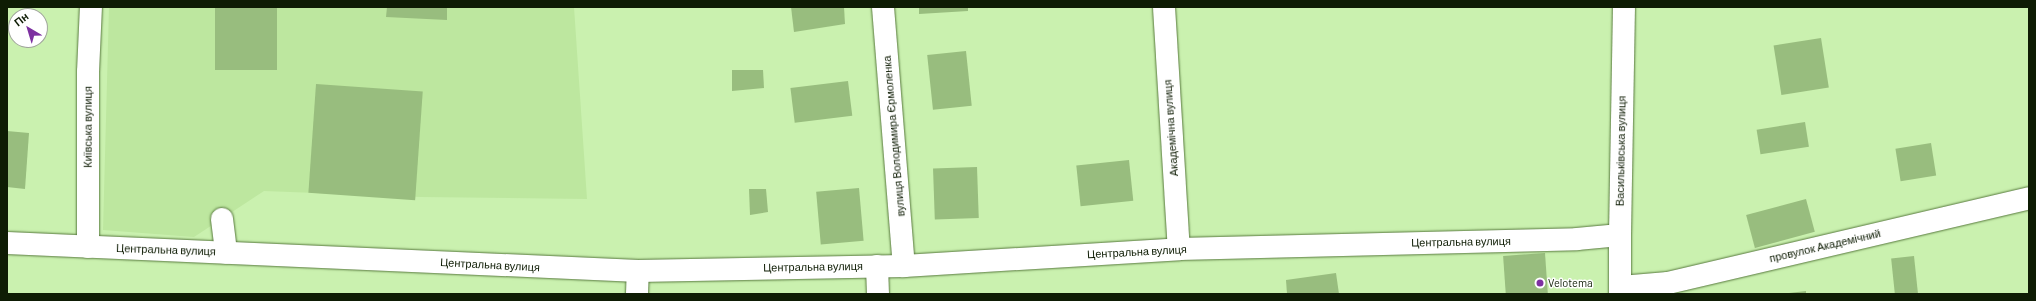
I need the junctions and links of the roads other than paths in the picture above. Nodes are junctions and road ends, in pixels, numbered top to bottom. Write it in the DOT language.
graph roads {
  1 [pos="91,7"];
  2 [pos="883,7"];
  3 [pos="1164,7"];
  4 [pos="1624,7"];
  5 [pos="2029,198"];
  6 [pos="222,219"];
  7 [pos="1620,235"];
  8 [pos="7,243"];
  9 [pos="88,247"];
  10 [pos="1179,249"];
  11 [pos="226,253"];
  12 [pos="877,266"];
  13 [pos="904,266"];
  14 [pos="638,271"];
  15 [pos="1620,290"];
  16 [pos="637,294"];
  17 [pos="878,294"];
  1 -- 9 [label="street, Київська вулиця"];
  2 -- 13 [label="street, вулиця Володимира Єрмоленка"];
  3 -- 10 [label="street, Академічна вулиця"];
  4 -- 7 [label="street, Васильківська вулиця"];
  5 -- 15 [label="street, провулок Академічний"];
  6 -- 11 [label="street"];
  7 -- 10 [label="street, Центральна вулиця"];
  7 -- 15 [label="street, Васильківська вулиця"];
  8 -- 9 [label="street, Центральна вулиця"];
  9 -- 11 [label="street, Центральна вулиця"];
  10 -- 13 [label="street, Центральна вулиця"];
  11 -- 14 [label="street, Центральна вулиця"];
  12 -- 13 [label="street, Центральна вулиця"];
  12 -- 14 [label="street, Центральна вулиця"];
  12 -- 17 [label="street"];
  14 -- 16 [label="street"];
}
